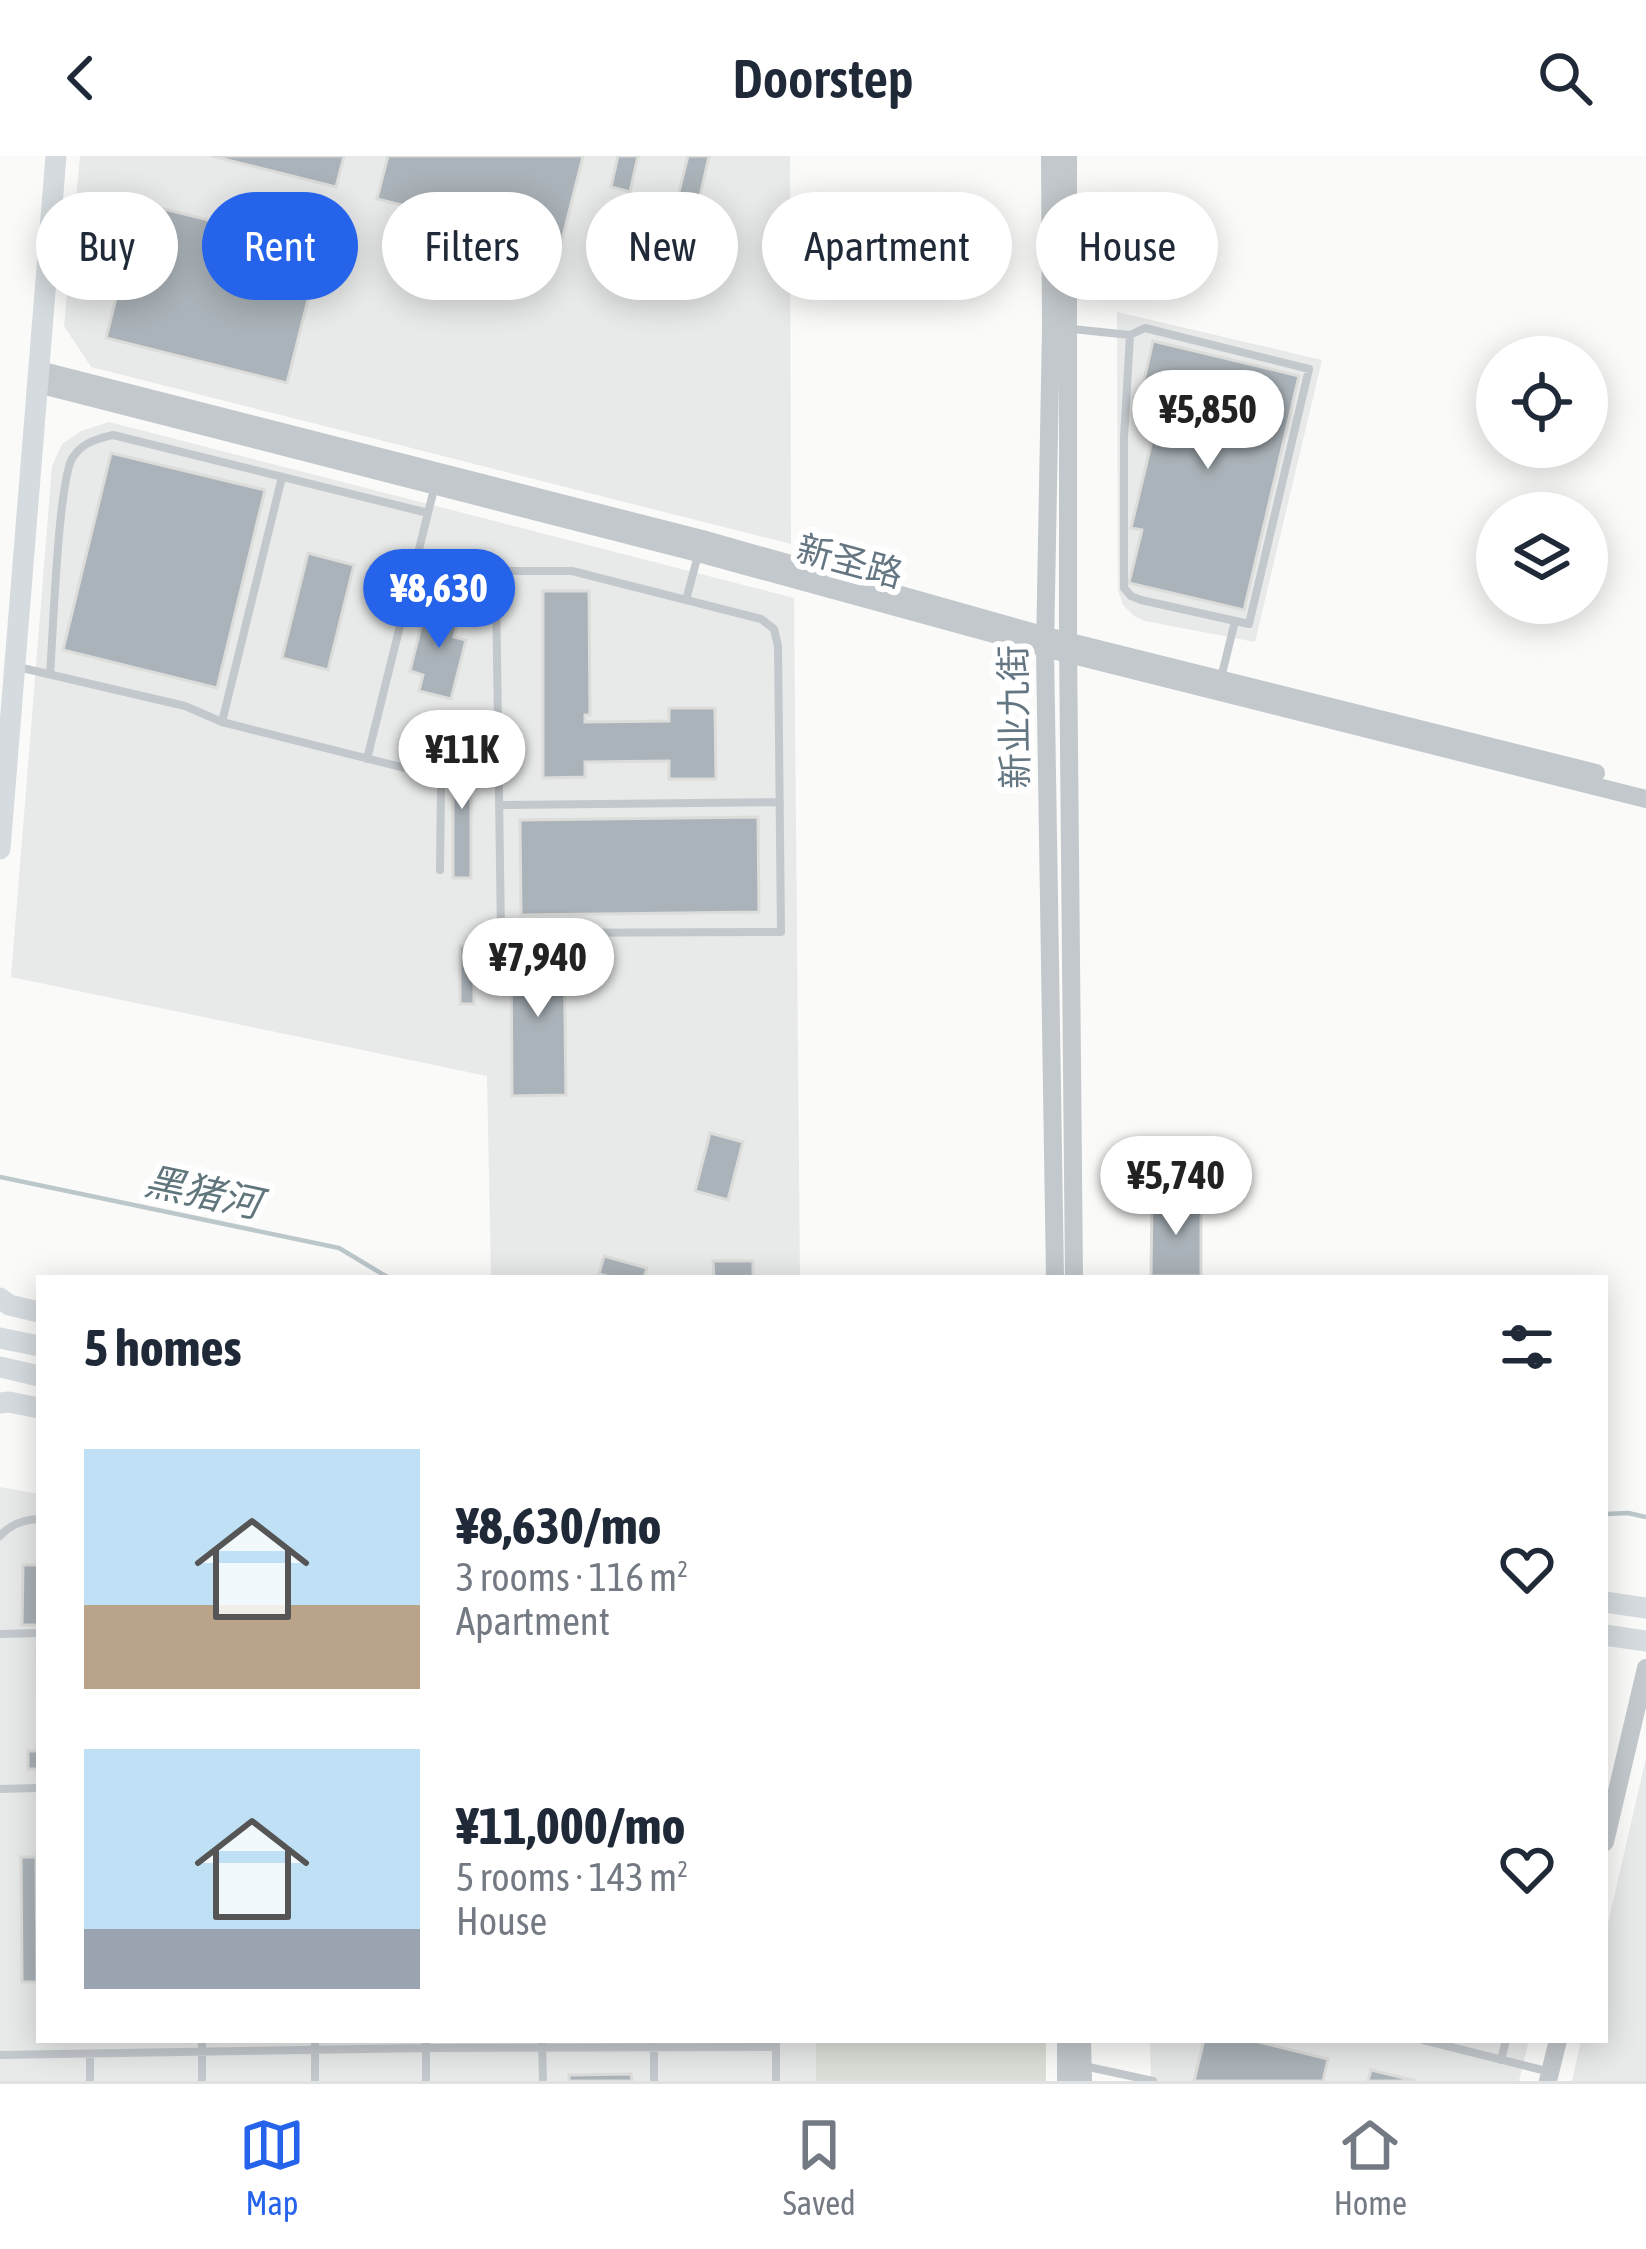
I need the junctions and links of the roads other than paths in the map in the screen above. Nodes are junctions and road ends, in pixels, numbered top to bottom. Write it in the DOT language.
graph roads {
  1 [pos="56,156"];
  2 [pos="1050,156"];
  3 [pos="1068,156"];
  4 [pos="1060,328"];
  5 [pos="1130,335"];
  6 [pos="38,377"];
  7 [pos="282,477"];
  8 [pos="437,478"];
  9 [pos="428,513"];
  10 [pos="700,546"];
  11 [pos="686,600"];
  12 [pos="1235,621"];
  13 [pos="1046,642"];
  14 [pos="1069,648"];
  15 [pos="14,666"];
  16 [pos="50,674"];
  17 [pos="1220,685"];
  18 [pos="221,722"];
  19 [pos="368,759"];
  20 [pos="1646,786"];
  21 [pos="1646,799"];
  22 [pos="780,802"];
  23 [pos="500,805"];
  24 [pos="0,849"];
  25 [pos="440,870"];
  26 [pos="1055,1275"];
  27 [pos="1074,1275"];
  28 [pos="0,1298"];
  29 [pos="36,1311"];
  30 [pos="0,1338"];
  31 [pos="36,1345"];
  32 [pos="0,1367"];
  33 [pos="36,1375"];
  34 [pos="0,1403"];
  35 [pos="36,1407"];
  36 [pos="36,1519"];
  37 [pos="0,1536"];
  38 [pos="1608,1602"];
  39 [pos="1646,1607"];
  40 [pos="0,1634"];
  41 [pos="36,1634"];
  42 [pos="1608,1635"];
  43 [pos="1646,1641"];
  44 [pos="1646,1668"];
  45 [pos="0,1789"];
  46 [pos="36,1789"];
  47 [pos="1608,1830"];
  48 [pos="202,2043"];
  49 [pos="776,2043"];
  50 [pos="1067,2043"];
  51 [pos="1081,2043"];
  52 [pos="1435,2043"];
  53 [pos="1505,2043"];
  54 [pos="1557,2043"];
  55 [pos="426,2044"];
  56 [pos="543,2044"];
  57 [pos="654,2044"];
  58 [pos="315,2045"];
  59 [pos="202,2052"];
  60 [pos="90,2054"];
  61 [pos="0,2055"];
  62 [pos="1501,2060"];
  63 [pos="1075,2074"];
  64 [pos="1549,2077"];
  65 [pos="90,2081"];
  66 [pos="202,2081"];
  67 [pos="315,2081"];
  68 [pos="426,2081"];
  69 [pos="543,2081"];
  70 [pos="654,2081"];
  71 [pos="776,2081"];
  72 [pos="1153,2081"];
  1 -- 6 [label="main road"];
  2 -- 4 [label="street, 新业九街"];
  3 -- 4 [label="street, 新业九街"];
  4 -- 5 [label="lane"];
  4 -- 13 [label="street, 新业九街"];
  4 -- 14 [label="street, 新业九街"];
  5 -- 12 [label="lane"];
  5 -- 12 [label="lane"];
  6 -- 8 [label="street, 新圣路"];
  6 -- 15 [label="main road"];
  7 -- 9 [label="lane"];
  7 -- 16 [label="lane"];
  7 -- 18 [label="lane"];
  8 -- 9 [label="lane"];
  8 -- 10 [label="street, 新圣路"];
  9 -- 19 [label="lane"];
  10 -- 11 [label="lane"];
  10 -- 13 [label="street, 新圣路"];
  11 -- 22 [label="lane"];
  11 -- 23 [label="lane"];
  12 -- 17 [label="lane"];
  13 -- 14 [label="street, 新圣路"];
  13 -- 26 [label="street, 新业九街"];
  14 -- 17 [label="street, 新圣路"];
  14 -- 27 [label="street, 新业九街"];
  15 -- 16 [label="lane"];
  15 -- 24 [label="main road"];
  16 -- 18 [label="lane"];
  17 -- 20 [label="street, 新圣路"];
  17 -- 21 [label="street, 新圣路"];
  18 -- 19 [label="lane"];
  19 -- 25 [label="lane"];
  22 -- 23 [label="lane"];
  22 -- 23 [label="lane"];
  28 -- 29 [label="main road"];
  30 -- 31 [label="main road"];
  32 -- 33 [label="main road"];
  34 -- 35 [label="main road"];
  36 -- 37 [label="lane"];
  38 -- 39 [label="main road"];
  40 -- 41 [label="lane"];
  42 -- 43 [label="main road"];
  44 -- 47 [label="street"];
  45 -- 46 [label="lane"];
  48 -- 59 [label="lane"];
  49 -- 57 [label="lane"];
  49 -- 71 [label="lane"];
  50 -- 63 [label="street"];
  51 -- 63 [label="street"];
  52 -- 62 [label="lane"];
  53 -- 62 [label="lane"];
  54 -- 64 [label="street"];
  55 -- 56 [label="lane"];
  55 -- 58 [label="lane"];
  55 -- 68 [label="lane"];
  56 -- 57 [label="lane"];
  56 -- 69 [label="lane"];
  57 -- 70 [label="lane"];
  58 -- 59 [label="lane"];
  58 -- 67 [label="lane"];
  59 -- 60 [label="lane"];
  59 -- 66 [label="lane"];
  60 -- 61 [label="lane"];
  60 -- 65 [label="lane"];
  62 -- 64 [label="lane"];
  63 -- 72 [label="lane"];
}
